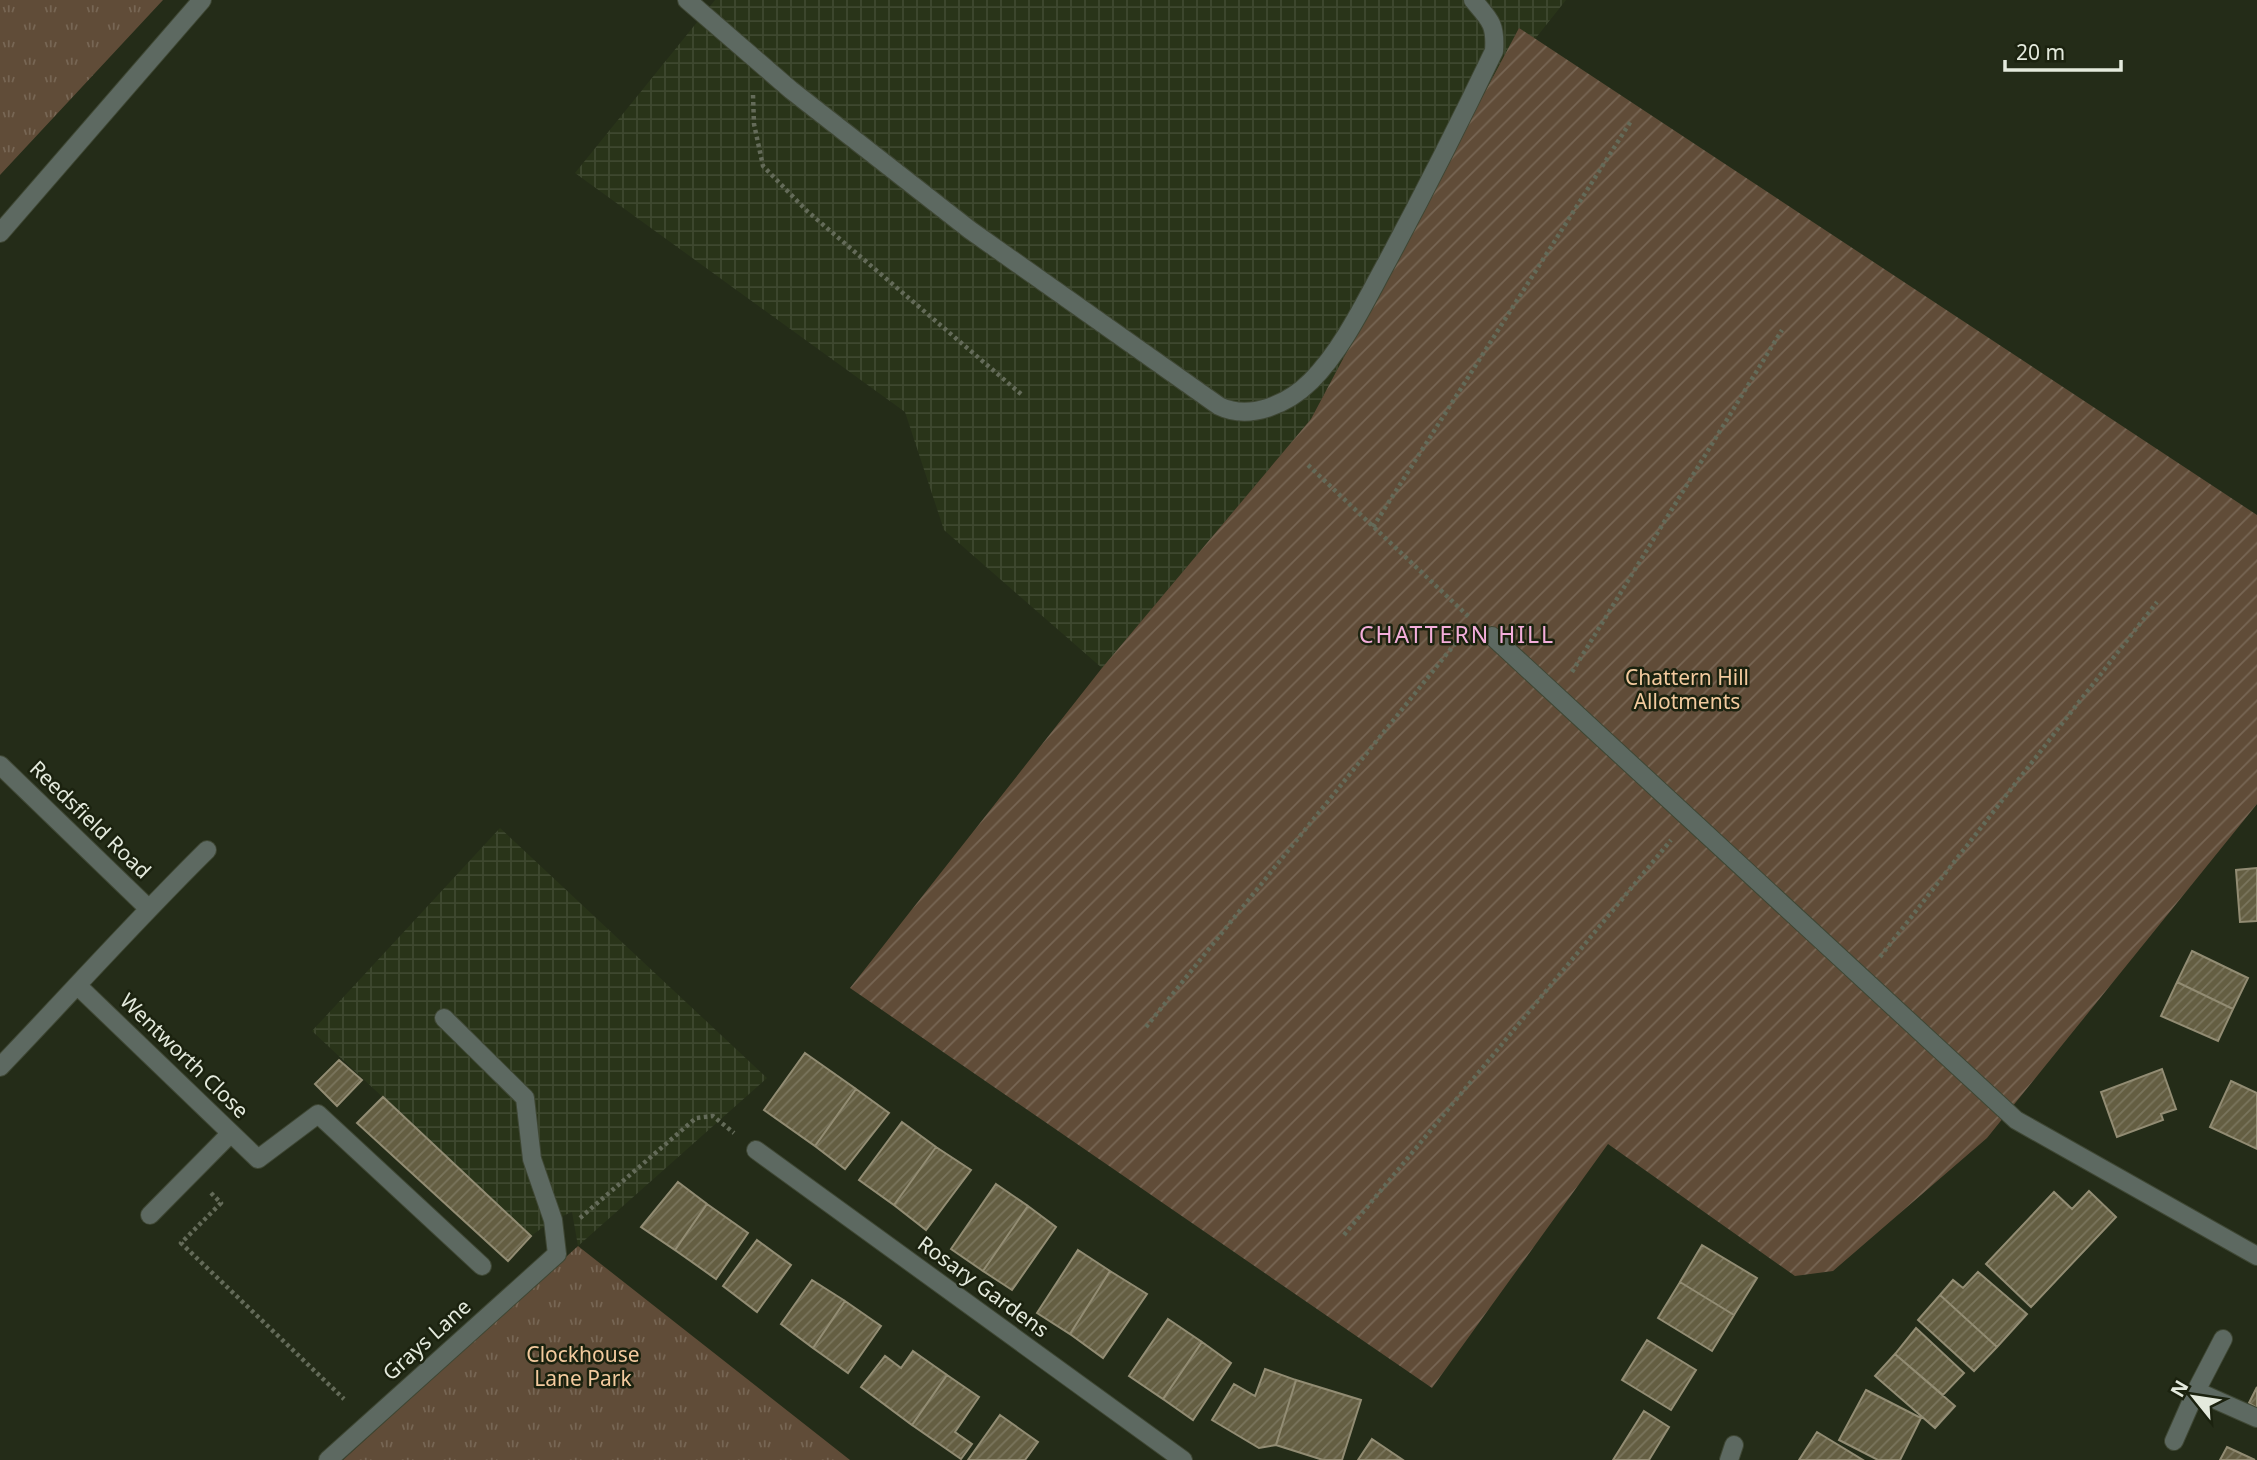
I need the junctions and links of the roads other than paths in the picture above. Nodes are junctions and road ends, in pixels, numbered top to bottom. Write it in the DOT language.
graph roads {
  1 [pos="202,0"];
  2 [pos="687,0"];
  3 [pos="1473,0"];
  4 [pos="0,233"];
  5 [pos="1492,636"];
  6 [pos="0,765"];
  7 [pos="207,850"];
  8 [pos="149,908"];
  9 [pos="78,986"];
  10 [pos="444,1018"];
  11 [pos="0,1068"];
  12 [pos="231,1133"];
  13 [pos="756,1150"];
  14 [pos="150,1215"];
  15 [pos="2257,1256"];
  16 [pos="482,1266"];
  17 [pos="2223,1339"];
  18 [pos="2196,1391"];
  19 [pos="2257,1418"];
  20 [pos="2174,1441"];
  21 [pos="328,1460"];
  22 [pos="1183,1460"];
  1 -- 4 [label="street"];
  2 -- 3 [label="street"];
  5 -- 15 [label="street"];
  6 -- 8 [label="street, Reedsfield Road"];
  7 -- 8 [label="street, Reedsfield Road"];
  8 -- 9 [label="street, Reedsfield Road"];
  9 -- 11 [label="street, Reedsfield Road"];
  9 -- 12 [label="street, Wentworth Close"];
  10 -- 21 [label="street, Grays Lane"];
  12 -- 14 [label="street"];
  12 -- 16 [label="street, Wentworth Close"];
  13 -- 22 [label="street, Rosary Gardens"];
  17 -- 18 [label="street"];
  18 -- 19 [label="street"];
  18 -- 20 [label="street"];
}
